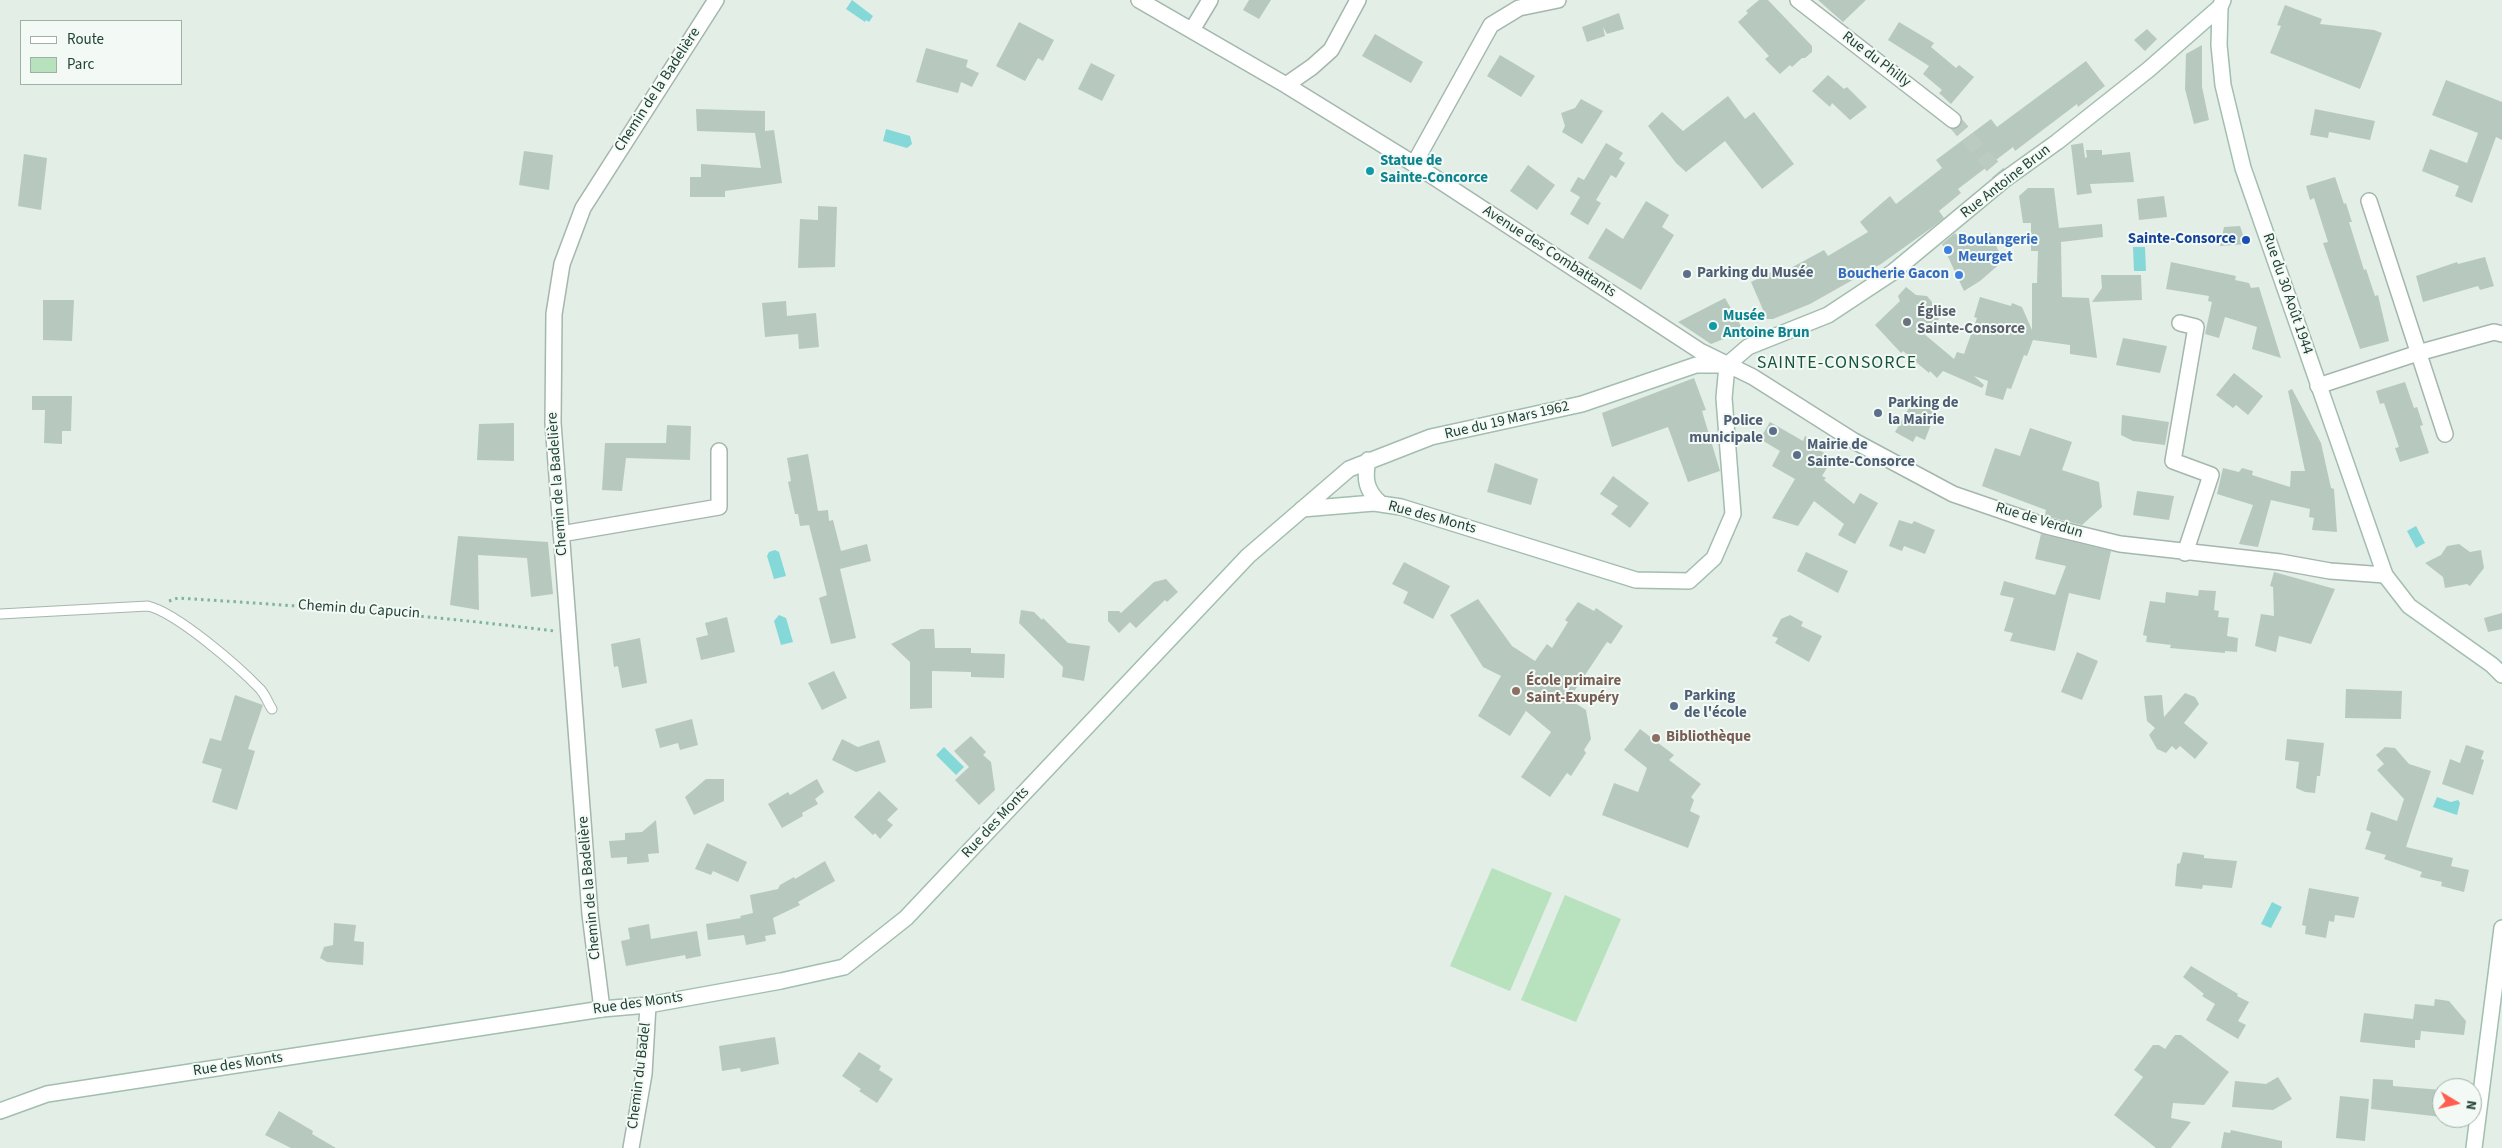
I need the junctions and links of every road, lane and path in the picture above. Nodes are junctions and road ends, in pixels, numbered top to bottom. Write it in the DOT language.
graph roads {
  1 [pos="716,0"];
  2 [pos="1139,0"];
  3 [pos="1210,0"];
  4 [pos="1358,0"];
  5 [pos="1558,0"];
  6 [pos="1798,0"];
  7 [pos="2222,3"];
  8 [pos="1192,30"];
  9 [pos="1286,85"];
  10 [pos="1954,120"];
  11 [pos="1414,164"];
  12 [pos="2369,201"];
  13 [pos="2180,323"];
  14 [pos="2502,334"];
  15 [pos="2418,353"];
  16 [pos="1727,365"];
  17 [pos="2318,386"];
  18 [pos="2445,434"];
  19 [pos="719,451"];
  20 [pos="1368,460"];
  21 [pos="1381,504"];
  22 [pos="1302,509"];
  23 [pos="561,534"];
  24 [pos="2185,553"];
  25 [pos="2385,575"];
  26 [pos="148,606"];
  27 [pos="0,614"];
  28 [pos="569,633"];
  29 [pos="2502,675"];
  30 [pos="272,709"];
  31 [pos="2502,928"];
  32 [pos="648,1004"];
  33 [pos="602,1009"];
  34 [pos="0,1111"];
  35 [pos="631,1148"];
  36 [pos="2474,1148"];
  1 -- 23 [label="street, Chemin de la Badelière"];
  2 -- 8 [label="street, Avenue des Combattants"];
  3 -- 8 [label="street"];
  4 -- 9 [label="street"];
  5 -- 11 [label="street"];
  6 -- 10 [label="street, Rue du Philly"];
  7 -- 16 [label="street, Rue Antoine Brun"];
  7 -- 17 [label="street, Rue du 30 Août 1944"];
  8 -- 9 [label="street, Avenue des Combattants"];
  9 -- 11 [label="street, Avenue des Combattants"];
  11 -- 16 [label="street, Avenue des Combattants"];
  12 -- 15 [label="street"];
  13 -- 24 [label="street"];
  14 -- 15 [label="street"];
  15 -- 17 [label="street"];
  15 -- 18 [label="street"];
  16 -- 20 [label="street, Rue du 19 Mars 1962"];
  16 -- 21 [label="street, Rue des Monts"];
  16 -- 24 [label="street, Rue de Verdun"];
  17 -- 25 [label="street, Rue du 30 Août 1944"];
  19 -- 23 [label="street"];
  20 -- 21 [label="street"];
  20 -- 22 [label="street, Rue du 19 Mars 1962"];
  21 -- 22 [label="street, Rue des Monts"];
  22 -- 32 [label="street, Rue des Monts"];
  23 -- 28 [label="street, Chemin de la Badelière"];
  24 -- 25 [label="street, Rue de Verdun"];
  25 -- 29 [label="street, Rue du 30 Août 1944"];
  26 -- 27 [label="lane"];
  26 -- 28 [label="path, Chemin du Capucin"];
  26 -- 30 [label="lane"];
  28 -- 33 [label="street, Chemin de la Badelière"];
  31 -- 36 [label="street"];
  32 -- 33 [label="street, Rue des Monts"];
  32 -- 35 [label="street, Chemin du Badel"];
  33 -- 34 [label="street, Rue des Monts"];
}
